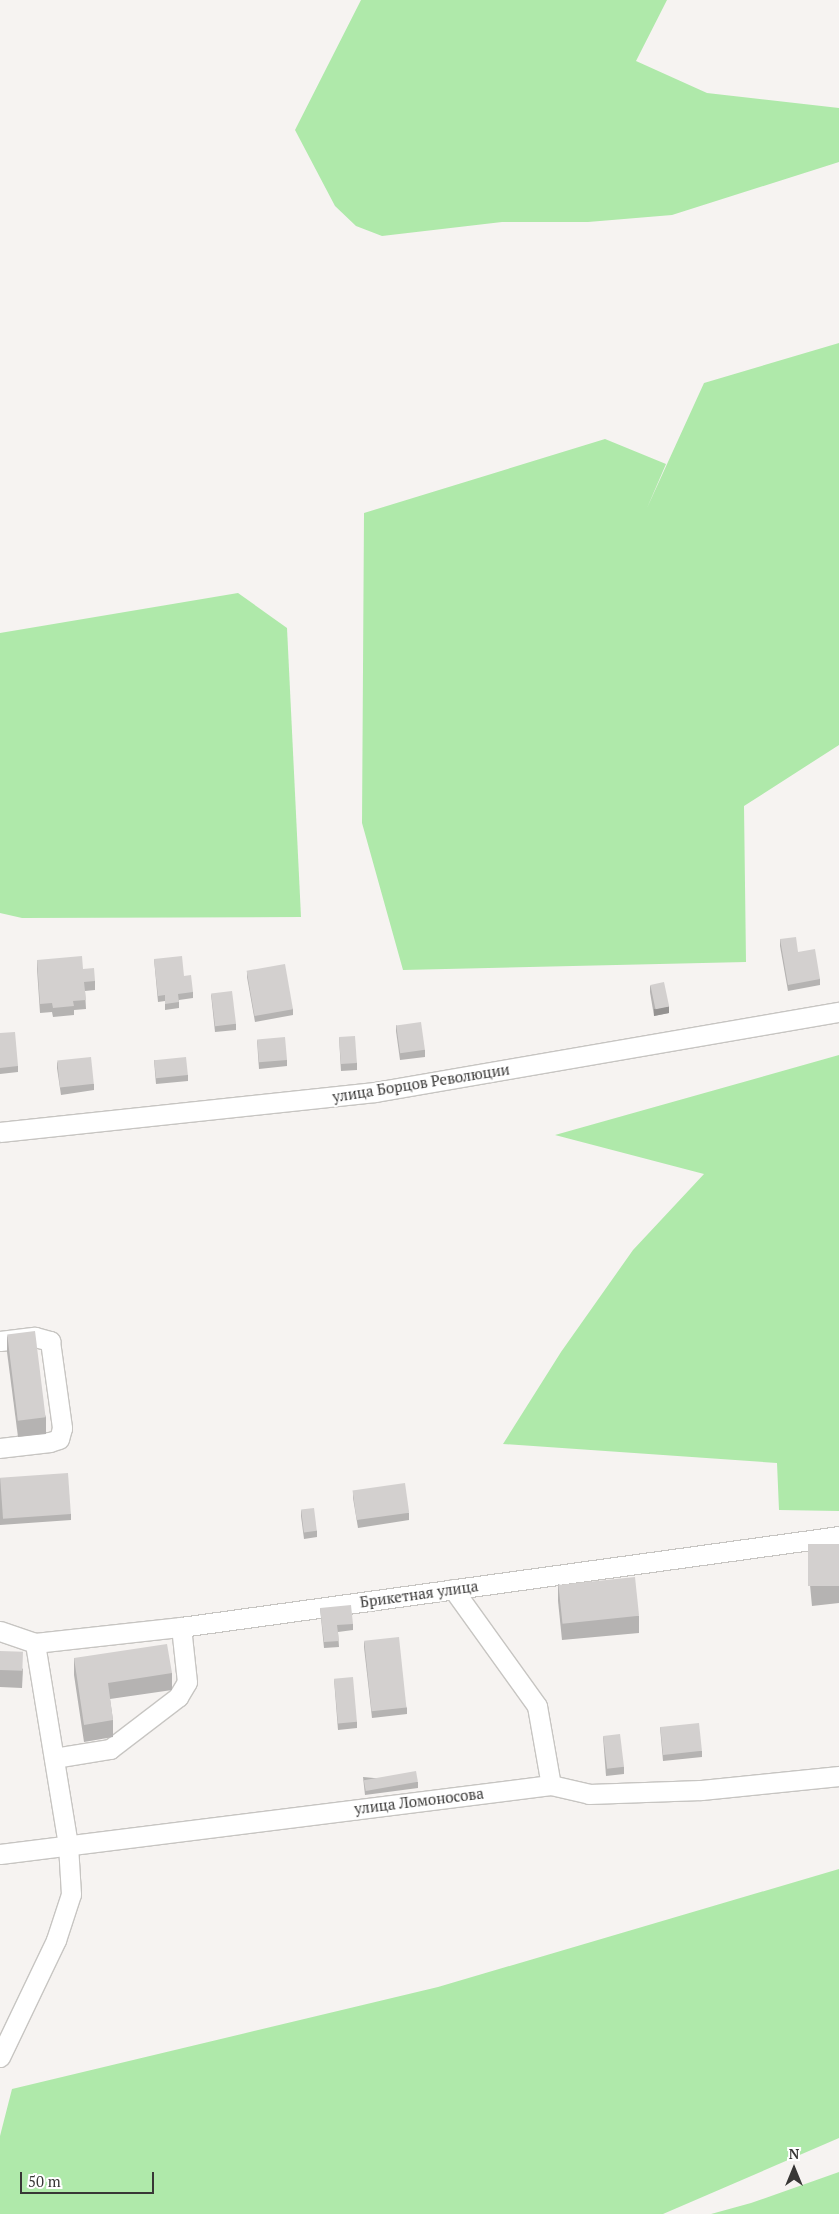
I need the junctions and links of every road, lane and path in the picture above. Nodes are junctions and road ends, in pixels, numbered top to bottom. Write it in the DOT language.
graph roads {
  1 [pos="839,1012"];
  2 [pos="0,1132"];
  3 [pos="0,1341"];
  4 [pos="0,1448"];
  5 [pos="839,1536"];
  6 [pos="453,1589"];
  7 [pos="180,1627"];
  8 [pos="0,1631"];
  9 [pos="35,1643"];
  10 [pos="54,1758"];
  11 [pos="839,1776"];
  12 [pos="550,1785"];
  13 [pos="68,1845"];
  14 [pos="0,1854"];
  15 [pos="0,2057"];
  1 -- 2 [label="street, улица Борцов Революции"];
  3 -- 4 [label="street"];
  5 -- 6 [label="street, Брикетная улица"];
  6 -- 7 [label="street, Брикетная улица"];
  6 -- 12 [label="street"];
  7 -- 9 [label="street, Брикетная улица"];
  7 -- 10 [label="street"];
  8 -- 9 [label="street, Брикетная улица"];
  9 -- 10 [label="street"];
  10 -- 13 [label="street"];
  11 -- 12 [label="street, улица Ломоносова"];
  12 -- 13 [label="street, улица Ломоносова"];
  13 -- 14 [label="street, улица Ломоносова"];
  13 -- 15 [label="street"];
}
